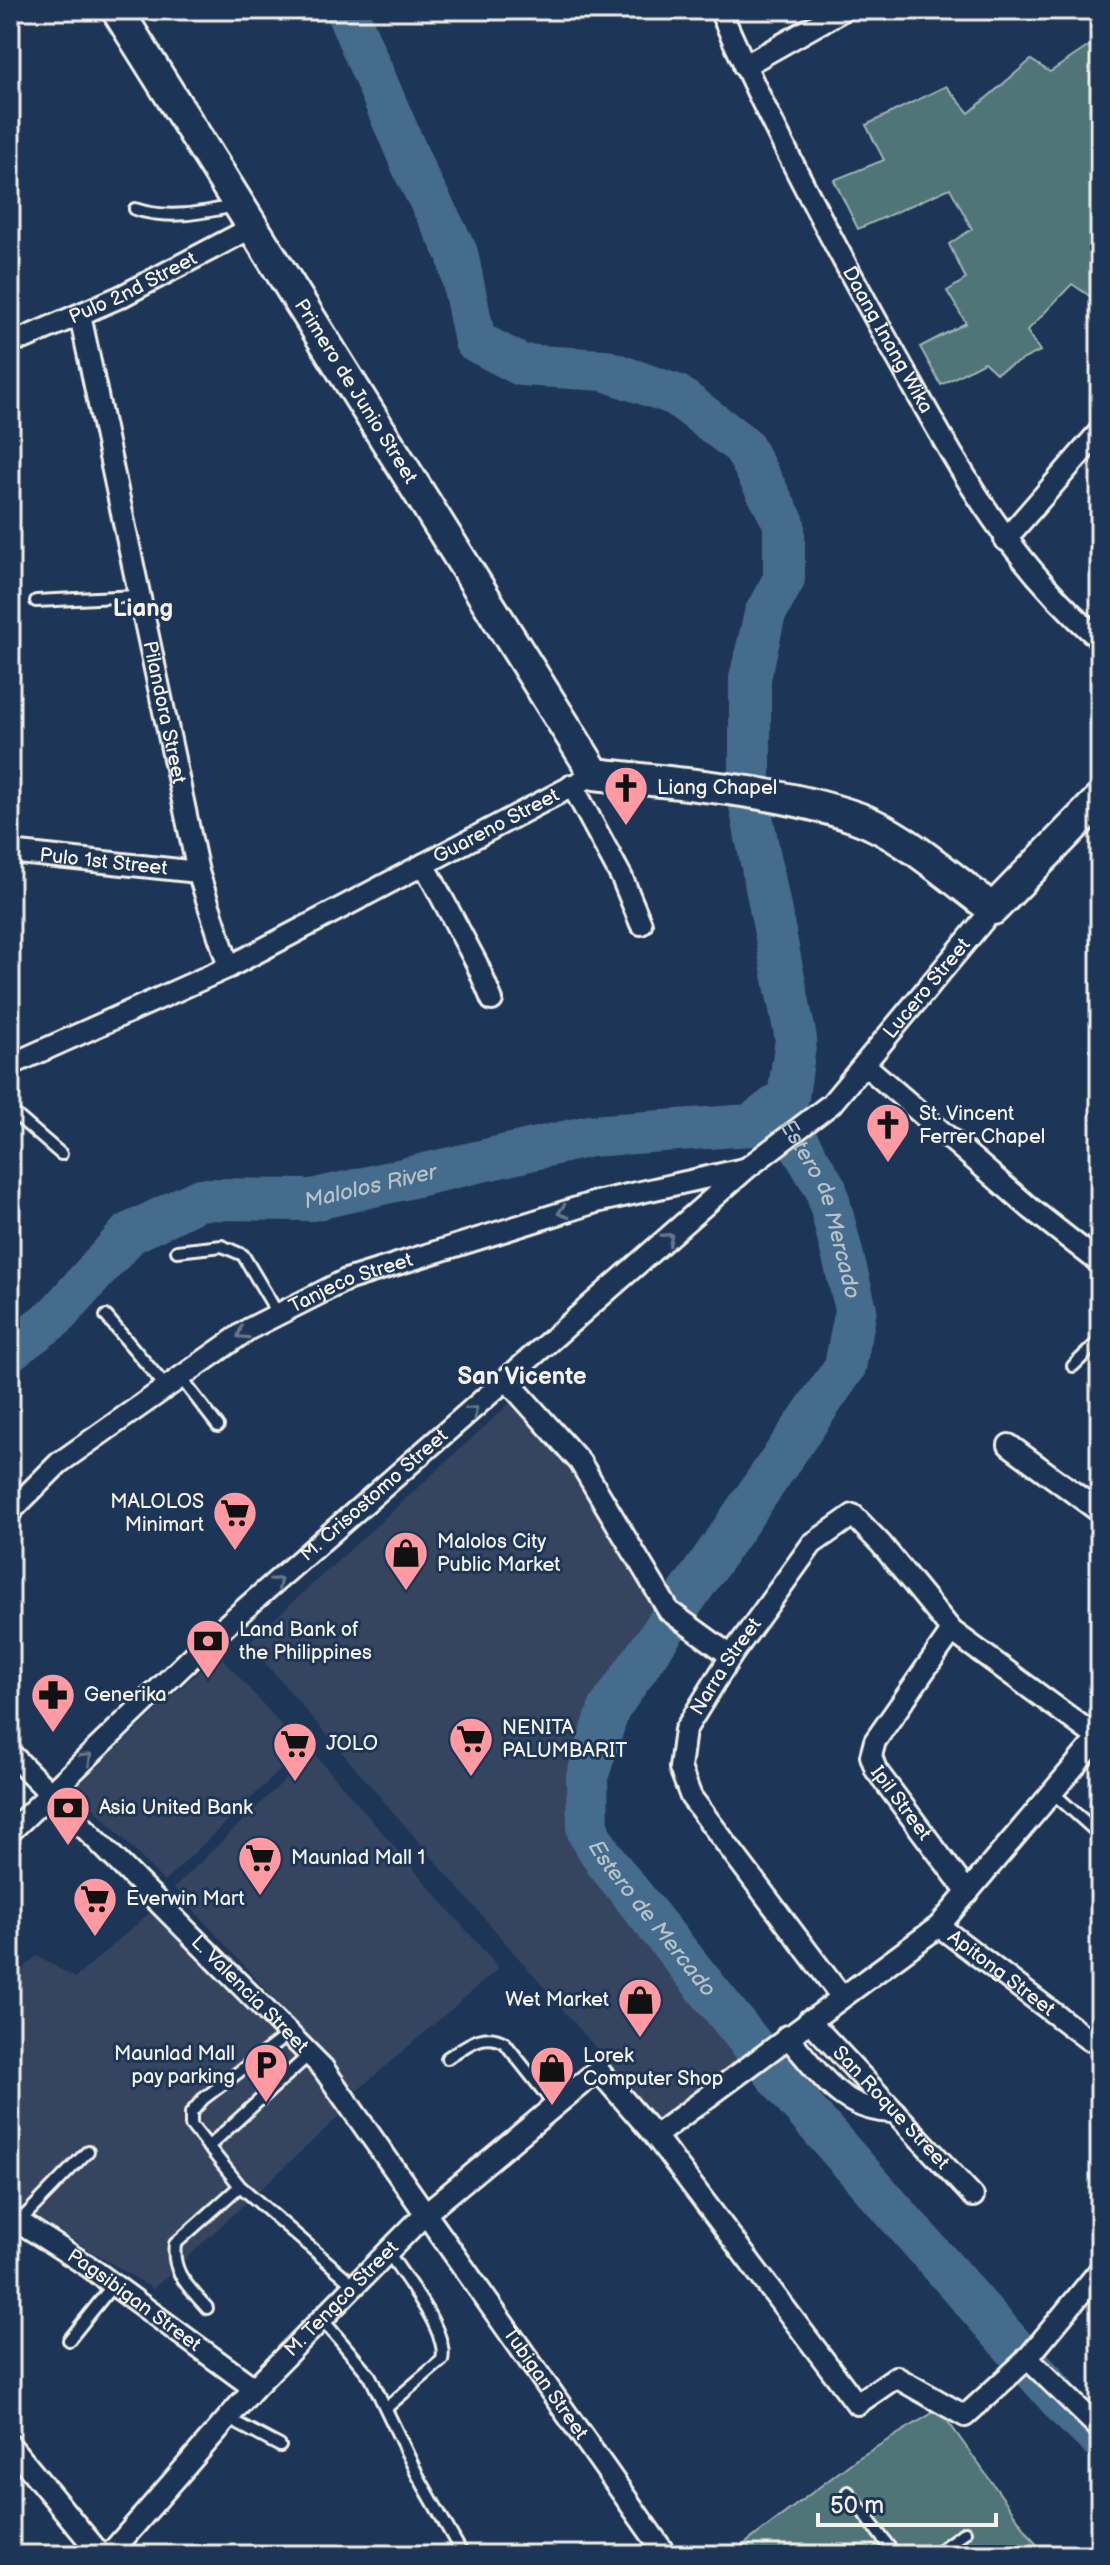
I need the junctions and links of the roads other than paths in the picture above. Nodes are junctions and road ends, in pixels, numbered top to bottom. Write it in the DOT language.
graph roads {
  1 [pos="117,10"];
  2 [pos="720,10"];
  3 [pos="843,10"];
  4 [pos="744,66"];
  5 [pos="135,209"];
  6 [pos="247,216"];
  7 [pos="80,315"];
  8 [pos="10,340"];
  9 [pos="1100,431"];
  10 [pos="1005,540"];
  11 [pos="137,596"];
  12 [pos="36,601"];
  13 [pos="1100,640"];
  14 [pos="583,780"];
  15 [pos="1100,799"];
  16 [pos="10,852"];
  17 [pos="424,864"];
  18 [pos="198,872"];
  19 [pos="993,909"];
  20 [pos="641,924"];
  21 [pos="229,967"];
  22 [pos="492,1000"];
  23 [pos="10,1065"];
  24 [pos="865,1065"];
  25 [pos="10,1110"];
  26 [pos="61,1154"];
  27 [pos="747,1168"];
  28 [pos="177,1251"];
  29 [pos="1100,1263"];
  30 [pos="278,1314"];
  31 [pos="106,1316"];
  32 [pos="1100,1340"];
  33 [pos="1073,1366"];
  34 [pos="507,1380"];
  35 [pos="173,1382"];
  36 [pos="218,1426"];
  37 [pos="1009,1445"];
  38 [pos="10,1512"];
  39 [pos="1100,1512"];
  40 [pos="952,1631"];
  41 [pos="731,1656"];
  42 [pos="1099,1737"];
  43 [pos="10,1753"];
  44 [pos="1052,1792"];
  45 [pos="50,1794"];
  46 [pos="10,1832"];
  47 [pos="1100,1835"];
  48 [pos="968,1893"];
  49 [pos="939,1926"];
  50 [pos="841,1996"];
  51 [pos="809,2020"];
  52 [pos="1100,2028"];
  53 [pos="290,2033"];
  54 [pos="779,2042"];
  55 [pos="310,2053"];
  56 [pos="447,2058"];
  57 [pos="555,2106"];
  58 [pos="895,2112"];
  59 [pos="655,2136"];
  60 [pos="208,2147"];
  61 [pos="88,2151"];
  62 [pos="240,2186"];
  63 [pos="973,2196"];
  64 [pos="426,2213"];
  65 [pos="15,2219"];
  66 [pos="388,2251"];
  67 [pos="1100,2270"];
  68 [pos="113,2285"];
  69 [pos="354,2285"];
  70 [pos="207,2308"];
  71 [pos="322,2319"];
  72 [pos="69,2340"];
  73 [pos="1026,2359"];
  74 [pos="254,2388"];
  75 [pos="386,2408"];
  76 [pos="227,2418"];
  77 [pos="1100,2429"];
  78 [pos="10,2445"];
  79 [pos="280,2446"];
  80 [pos="848,2492"];
  81 [pos="965,2532"];
  82 [pos="101,2555"];
  83 [pos="109,2555"];
  84 [pos="463,2555"];
  85 [pos="666,2555"];
  86 [pos="895,2555"];
  87 [pos="933,2555"];
  1 -- 6 [label="street, Primero de Junio Street"];
  2 -- 4 [label="street, Daang Inang Wika"];
  3 -- 4 [label="street"];
  4 -- 10 [label="street, Daang Inang Wika"];
  5 -- 6 [label="lane"];
  6 -- 7 [label="street, Pulo 2nd Street"];
  6 -- 14 [label="street, Primero de Junio Street"];
  7 -- 8 [label="street, Pulo 2nd Street"];
  7 -- 11 [label="street, Pilandora Street"];
  9 -- 10 [label="street"];
  10 -- 13 [label="street, Daang Inang Wika"];
  11 -- 12 [label="lane"];
  11 -- 18 [label="street, Pilandora Street"];
  14 -- 17 [label="street, Guareno Street"];
  14 -- 19 [label="street"];
  14 -- 20 [label="street"];
  15 -- 19 [label="street, Lucero Street"];
  16 -- 18 [label="street, Pulo 1st Street"];
  17 -- 21 [label="street, Guareno Street"];
  17 -- 22 [label="street"];
  18 -- 21 [label="street, Pilandora Street"];
  19 -- 24 [label="street, Lucero Street"];
  21 -- 23 [label="street, Guareno Street"];
  24 -- 27 [label="street, Lucero Street"];
  24 -- 29 [label="street"];
  25 -- 26 [label="lane"];
  27 -- 30 [label="street, Tanjeco Street, one-way"];
  34 -- 27 [label="street, M. Crisostomo Street, one-way"];
  28 -- 30 [label="lane"];
  30 -- 35 [label="street, Tanjeco Street, one-way"];
  31 -- 35 [label="lane"];
  32 -- 33 [label="lane"];
  34 -- 41 [label="street"];
  45 -- 34 [label="street, M. Crisostomo Street, one-way"];
  35 -- 36 [label="lane"];
  35 -- 38 [label="street, Tanjeco Street"];
  37 -- 39 [label="street"];
  40 -- 41 [label="street, Narra Street"];
  40 -- 42 [label="street"];
  40 -- 48 [label="street, Ipil Street"];
  41 -- 50 [label="street, Narra Street"];
  42 -- 44 [label="street"];
  43 -- 45 [label="street, L. Valencia Street"];
  44 -- 47 [label="lane"];
  44 -- 48 [label="street"];
  45 -- 46 [label="street, M. Crisostomo Street"];
  45 -- 53 [label="street, L. Valencia Street"];
  48 -- 49 [label="street"];
  49 -- 50 [label="street"];
  49 -- 52 [label="street, Apitong Street"];
  50 -- 51 [label="street"];
  51 -- 54 [label="street"];
  51 -- 58 [label="street, San Roque Street"];
  53 -- 55 [label="street, L. Valencia Street"];
  53 -- 60 [label="lane"];
  54 -- 58 [label="street"];
  54 -- 59 [label="street"];
  55 -- 60 [label="lane"];
  55 -- 64 [label="street, L. Valencia Street"];
  56 -- 57 [label="lane"];
  57 -- 59 [label="street, M. Tengco Street"];
  57 -- 64 [label="street, M. Tengco Street"];
  58 -- 63 [label="street, San Roque Street"];
  59 -- 73 [label="street"];
  60 -- 62 [label="lane"];
  61 -- 65 [label="lane"];
  62 -- 69 [label="lane"];
  62 -- 70 [label="lane"];
  64 -- 66 [label="street, M. Tengco Street"];
  64 -- 85 [label="street, Tubigan Street"];
  65 -- 68 [label="street, Pagsibigan Street"];
  66 -- 69 [label="street, M. Tengco Street"];
  66 -- 75 [label="lane"];
  67 -- 73 [label="street"];
  68 -- 72 [label="lane"];
  68 -- 74 [label="street, Pagsibigan Street"];
  69 -- 71 [label="street, M. Tengco Street"];
  71 -- 74 [label="street, M. Tengco Street"];
  71 -- 75 [label="lane"];
  73 -- 77 [label="street"];
  74 -- 76 [label="street, M. Tengco Street"];
  75 -- 84 [label="lane"];
  76 -- 79 [label="lane"];
  76 -- 83 [label="street, M. Tengco Street"];
  78 -- 82 [label="street"];
  80 -- 86 [label="lane"];
  81 -- 87 [label="lane"];
}
